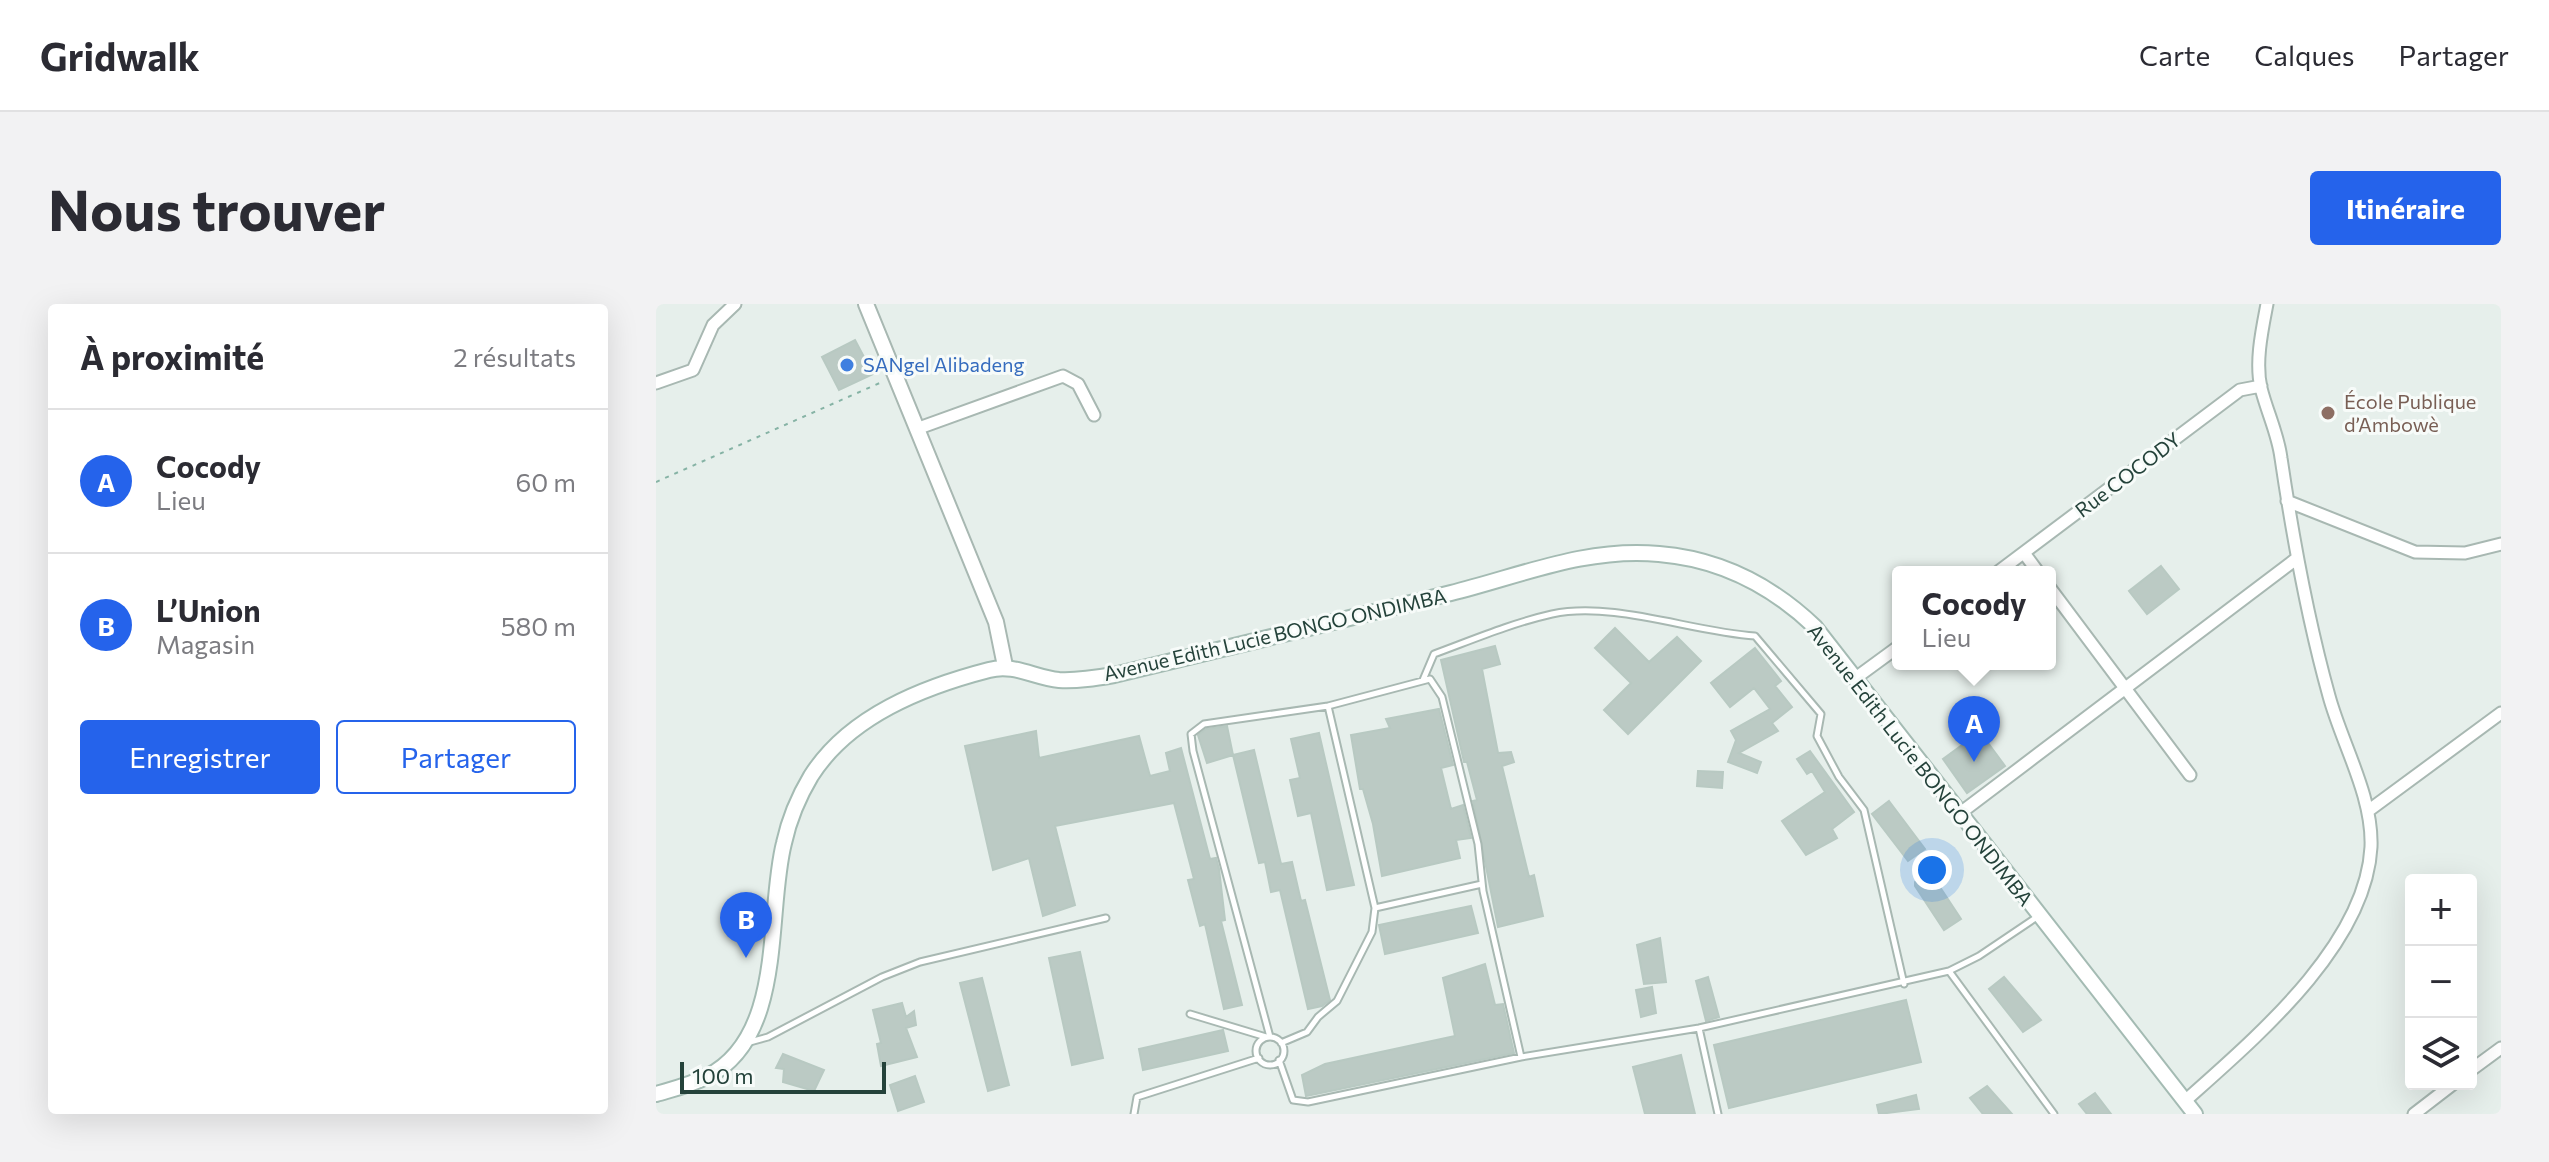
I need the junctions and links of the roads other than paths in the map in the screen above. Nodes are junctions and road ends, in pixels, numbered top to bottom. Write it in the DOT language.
graph roads {
  1 [pos="735,304"];
  2 [pos="2267,304"];
  3 [pos="870,306"];
  4 [pos="656,383"];
  5 [pos="2261,386"];
  6 [pos="1094,415"];
  7 [pos="919,428"];
  8 [pos="2287,501"];
  9 [pos="2501,544"];
  10 [pos="2024,553"];
  11 [pos="2296,559"];
  12 [pos="2006,566"];
  13 [pos="2034,566"];
  14 [pos="2056,596"];
  15 [pos="1892,651"];
  16 [pos="1005,666"];
  17 [pos="1857,677"];
  18 [pos="1423,680"];
  19 [pos="2125,688"];
  20 [pos="1328,706"];
  21 [pos="2501,713"];
  22 [pos="2190,775"];
  23 [pos="2368,811"];
  24 [pos="1959,814"];
  25 [pos="1482,884"];
  26 [pos="1375,908"];
  27 [pos="2038,916"];
  28 [pos="1106,918"];
  29 [pos="1949,971"];
  30 [pos="1904,984"];
  31 [pos="1190,1014"];
  32 [pos="1699,1028"];
  33 [pos="1268,1037"];
  34 [pos="1281,1043"];
  35 [pos="741,1044"];
  36 [pos="2501,1048"];
  37 [pos="1521,1057"];
  38 [pos="1259,1058"];
  39 [pos="1279,1060"];
  40 [pos="2477,1066"];
  41 [pos="2445,1090"];
  42 [pos="656,1094"];
  43 [pos="2185,1101"];
  44 [pos="1134,1114"];
  45 [pos="1718,1114"];
  46 [pos="2054,1114"];
  47 [pos="2195,1114"];
  48 [pos="2414,1114"];
  1 -- 4 [label="street"];
  2 -- 5 [label="street"];
  3 -- 7 [label="main road"];
  5 -- 8 [label="street"];
  5 -- 10 [label="street, Rue COCODY"];
  6 -- 7 [label="street"];
  7 -- 16 [label="main road"];
  8 -- 9 [label="street"];
  8 -- 11 [label="street"];
  10 -- 12 [label="street, Rue COCODY"];
  10 -- 13 [label="street"];
  11 -- 19 [label="street"];
  11 -- 23 [label="street"];
  14 -- 19 [label="street"];
  15 -- 17 [label="street"];
  16 -- 17 [label="main road, Avenue Edith Lucie BONGO ONDIMBA"];
  16 -- 35 [label="main road"];
  17 -- 24 [label="main road, Avenue Edith Lucie BONGO ONDIMBA"];
  18 -- 20 [label="lane"];
  18 -- 25 [label="lane"];
  18 -- 30 [label="lane"];
  19 -- 22 [label="street"];
  19 -- 24 [label="street"];
  20 -- 26 [label="lane"];
  20 -- 33 [label="lane"];
  21 -- 23 [label="street"];
  23 -- 43 [label="street"];
  24 -- 27 [label="main road, Avenue Edith Lucie BONGO ONDIMBA"];
  25 -- 26 [label="lane"];
  25 -- 37 [label="lane"];
  26 -- 34 [label="lane"];
  27 -- 29 [label="lane"];
  27 -- 43 [label="main road, Avenue Edith Lucie BONGO ONDIMBA"];
  28 -- 35 [label="lane"];
  29 -- 30 [label="lane"];
  29 -- 46 [label="lane"];
  30 -- 32 [label="lane"];
  31 -- 33 [label="lane"];
  32 -- 37 [label="lane"];
  32 -- 45 [label="lane"];
  33 -- 34 [label="lane"];
  33 -- 38 [label="lane"];
  34 -- 39 [label="lane"];
  35 -- 42 [label="main road"];
  36 -- 40 [label="street"];
  37 -- 39 [label="lane"];
  38 -- 39 [label="lane"];
  38 -- 44 [label="lane"];
  41 -- 48 [label="street"];
  43 -- 47 [label="main road, Avenue Edith Lucie BONGO ONDIMBA"];
}
